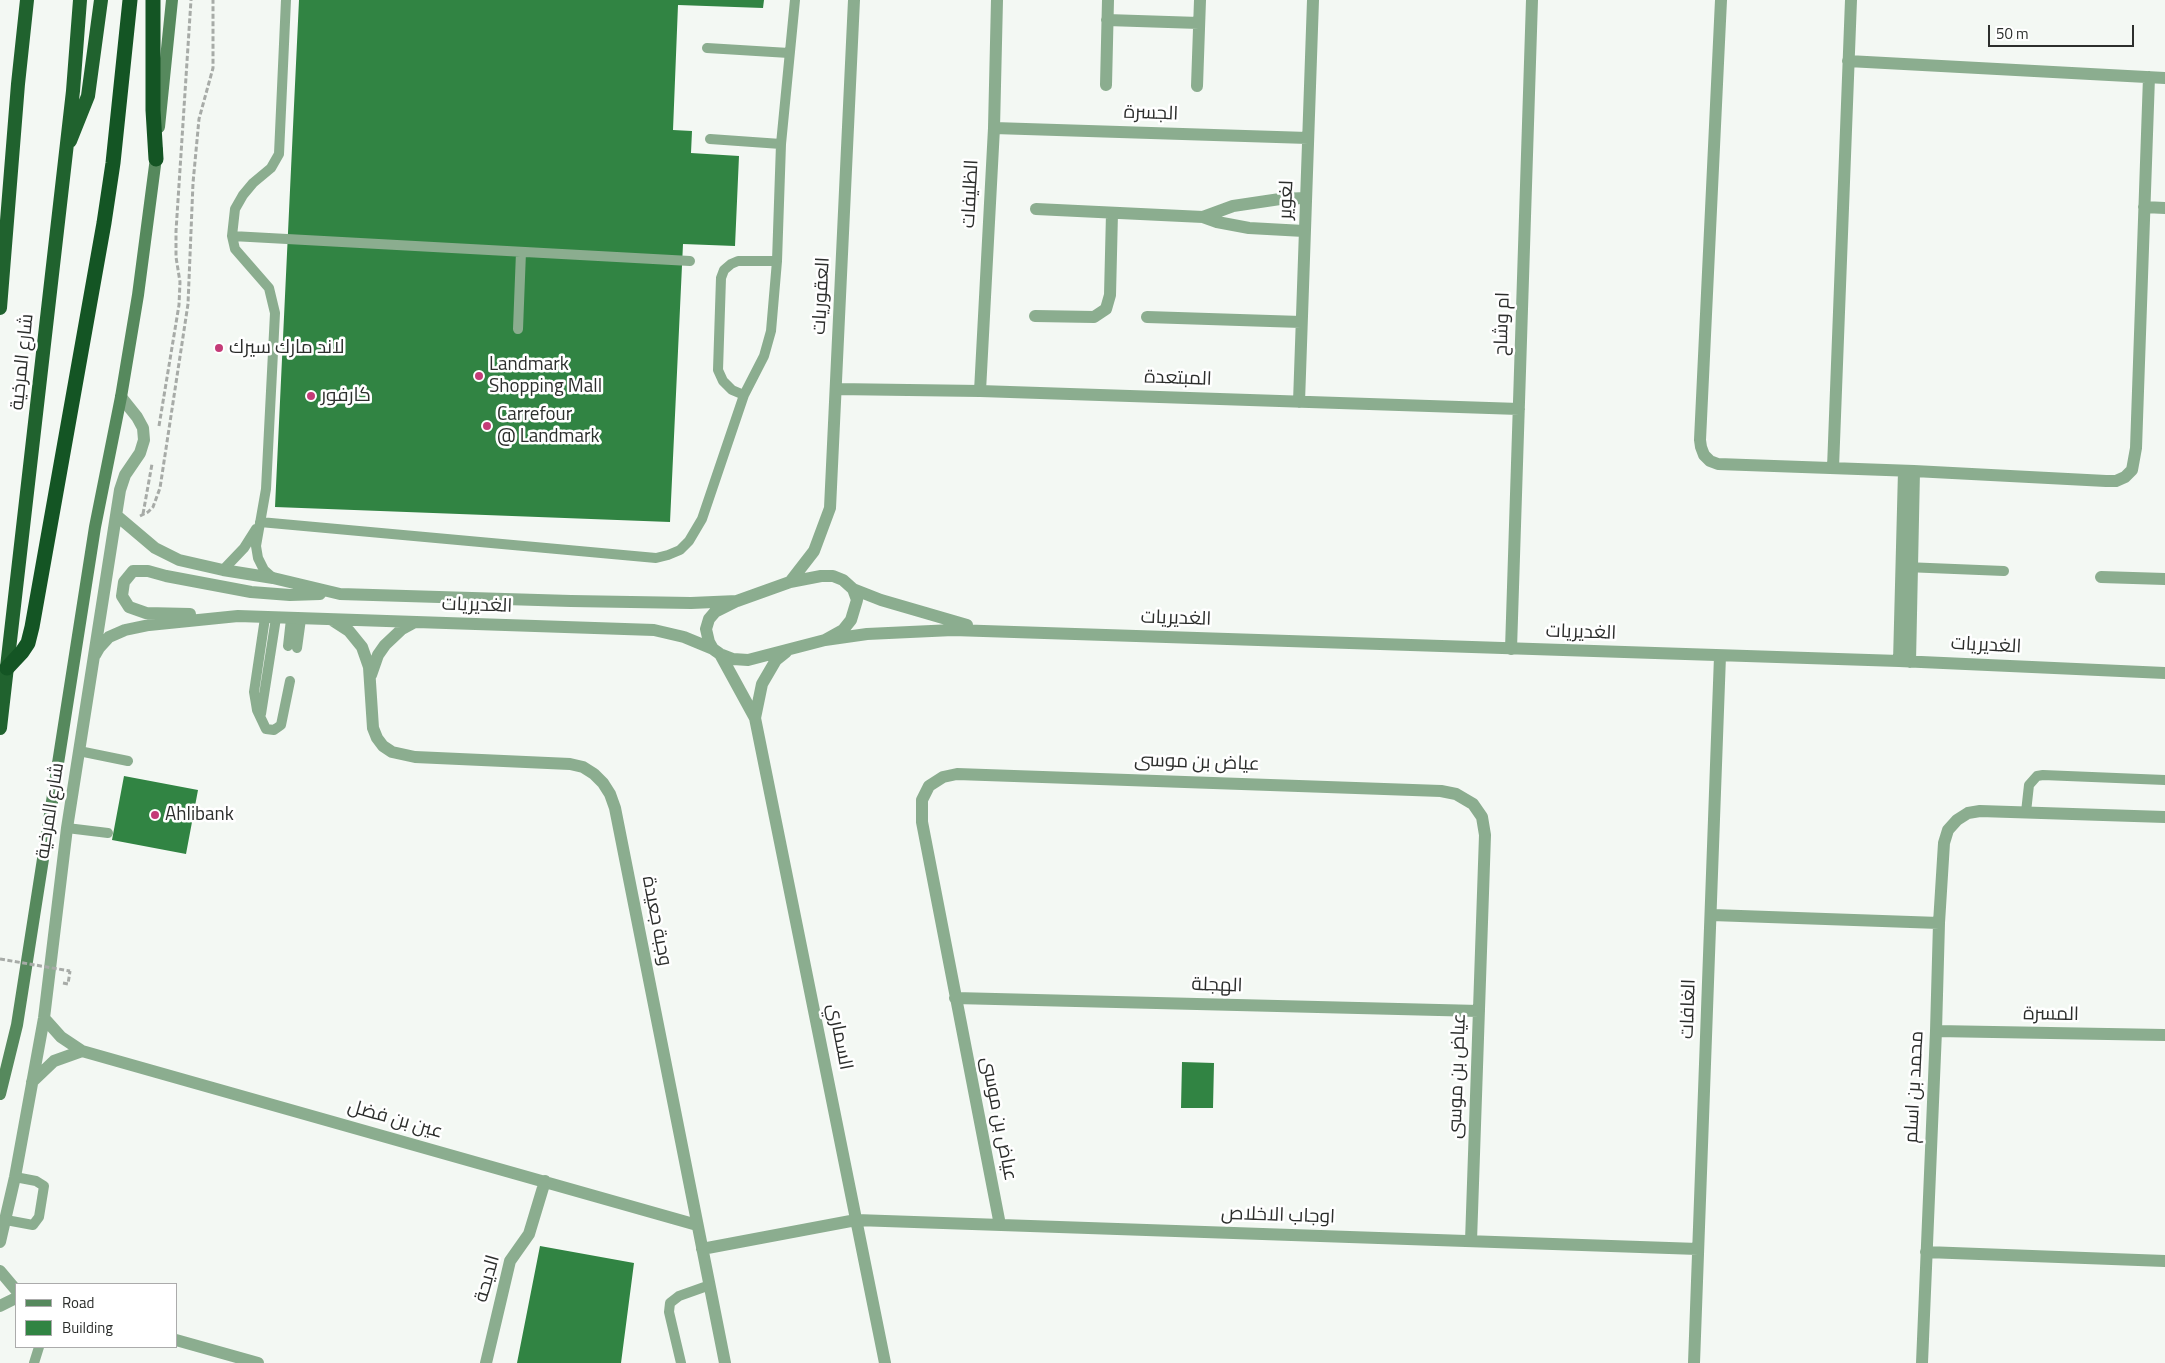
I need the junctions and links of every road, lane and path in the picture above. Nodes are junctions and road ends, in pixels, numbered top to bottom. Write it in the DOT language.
graph roads {
  1 [pos="27,0"];
  2 [pos="80,0"];
  3 [pos="101,0"];
  4 [pos="130,0"];
  5 [pos="153,0"];
  6 [pos="172,0"];
  7 [pos="191,0"];
  8 [pos="212,0"];
  9 [pos="286,0"];
  10 [pos="795,0"];
  11 [pos="854,0"];
  12 [pos="997,0"];
  13 [pos="1108,0"];
  14 [pos="1200,0"];
  15 [pos="1313,0"];
  16 [pos="1532,0"];
  17 [pos="1721,0"];
  18 [pos="1851,0"];
  19 [pos="1107,20"];
  20 [pos="1199,23"];
  21 [pos="707,48"];
  22 [pos="789,53"];
  23 [pos="1848,61"];
  24 [pos="2149,77"];
  25 [pos="2165,78"];
  26 [pos="1106,85"];
  27 [pos="1196,86"];
  28 [pos="994,128"];
  29 [pos="1308,138"];
  30 [pos="710,139"];
  31 [pos="781,144"];
  32 [pos="65,152"];
  33 [pos="156,159"];
  34 [pos="1306,198"];
  35 [pos="2144,207"];
  36 [pos="2165,208"];
  37 [pos="1036,209"];
  38 [pos="1112,212"];
  39 [pos="1203,217"];
  40 [pos="1304,231"];
  41 [pos="232,236"];
  42 [pos="521,252"];
  43 [pos="690,261"];
  44 [pos="777,261"];
  45 [pos="0,308"];
  46 [pos="1035,316"];
  47 [pos="1148,317"];
  48 [pos="1301,322"];
  49 [pos="518,329"];
  50 [pos="836,389"];
  51 [pos="980,391"];
  52 [pos="744,395"];
  53 [pos="121,397"];
  54 [pos="1299,402"];
  55 [pos="1519,409"];
  56 [pos="159,427"];
  57 [pos="154,456"];
  58 [pos="1833,468"];
  59 [pos="1909,471"];
  60 [pos="143,515"];
  61 [pos="120,518"];
  62 [pos="260,522"];
  63 [pos="1907,567"];
  64 [pos="222,570"];
  65 [pos="2004,571"];
  66 [pos="2101,577"];
  67 [pos="273,578"];
  68 [pos="2165,579"];
  69 [pos="790,582"];
  70 [pos="853,589"];
  71 [pos="340,594"];
  72 [pos="736,601"];
  73 [pos="238,616"];
  74 [pos="271,618"];
  75 [pos="296,619"];
  76 [pos="332,620"];
  77 [pos="413,623"];
  78 [pos="996,633"];
  79 [pos="825,640"];
  80 [pos="292,647"];
  81 [pos="1511,649"];
  82 [pos="788,650"];
  83 [pos="716,652"];
  84 [pos="1720,656"];
  85 [pos="93,660"];
  86 [pos="1904,661"];
  87 [pos="7,668"];
  88 [pos="2165,673"];
  89 [pos="370,677"];
  90 [pos="290,681"];
  91 [pos="755,718"];
  92 [pos="0,728"];
  93 [pos="79,751"];
  94 [pos="128,761"];
  95 [pos="2165,780"];
  96 [pos="2026,812"];
  97 [pos="2165,817"];
  98 [pos="66,828"];
  99 [pos="108,833"];
  100 [pos="1712,915"];
  101 [pos="1939,923"];
  102 [pos="0,959"];
  103 [pos="70,971"];
  104 [pos="955,998"];
  105 [pos="1478,1011"];
  106 [pos="44,1018"];
  107 [pos="1936,1031"];
  108 [pos="2165,1035"];
  109 [pos="82,1051"];
  110 [pos="32,1083"];
  111 [pos="0,1094"];
  112 [pos="15,1177"];
  113 [pos="545,1182"];
  114 [pos="6,1220"];
  115 [pos="856,1220"];
  116 [pos="697,1225"];
  117 [pos="1000,1225"];
  118 [pos="1471,1241"];
  119 [pos="0,1242"];
  120 [pos="1698,1249"];
  121 [pos="702,1250"];
  122 [pos="1926,1252"];
  123 [pos="2165,1261"];
  124 [pos="0,1271"];
  125 [pos="710,1285"];
  126 [pos="15,1289"];
  127 [pos="15,1298"];
  128 [pos="0,1306"];
  129 [pos="178,1341"];
  130 [pos="39,1348"];
  131 [pos="34,1363"];
  132 [pos="258,1363"];
  133 [pos="486,1363"];
  134 [pos="680,1363"];
  135 [pos="725,1363"];
  136 [pos="885,1363"];
  137 [pos="1694,1363"];
  138 [pos="1922,1363"];
  1 -- 45 [label="highway, شارع المرخية"];
  2 -- 32 [label="highway, شارع المرخية"];
  3 -- 32 [label="highway"];
  4 -- 87 [label="highway"];
  5 -- 33 [label="highway"];
  6 -- 33 [label="main road, شارع المرخية"];
  7 -- 56 [label="path"];
  8 -- 60 [label="path"];
  9 -- 41 [label="lane"];
  10 -- 22 [label="lane"];
  11 -- 50 [label="street, العقوريات"];
  12 -- 28 [label="street, الظليفات"];
  13 -- 19 [label="street"];
  14 -- 20 [label="street"];
  15 -- 29 [label="street, لغوير"];
  16 -- 55 [label="street, ام وشاح"];
  17 -- 58 [label="street"];
  18 -- 23 [label="street"];
  19 -- 20 [label="street"];
  19 -- 26 [label="street"];
  20 -- 27 [label="street"];
  21 -- 22 [label="lane"];
  22 -- 31 [label="lane"];
  23 -- 24 [label="street"];
  23 -- 58 [label="street"];
  24 -- 25 [label="street"];
  24 -- 35 [label="street"];
  28 -- 29 [label="street, الجسرة"];
  28 -- 51 [label="street, الظليفات"];
  29 -- 34 [label="street, لغوير"];
  30 -- 31 [label="lane"];
  31 -- 44 [label="lane"];
  32 -- 87 [label="highway, شارع المرخية"];
  33 -- 53 [label="main road, شارع المرخية"];
  34 -- 39 [label="street"];
  34 -- 40 [label="street, لغوير"];
  35 -- 36 [label="street"];
  35 -- 59 [label="street"];
  37 -- 38 [label="street"];
  38 -- 39 [label="street"];
  38 -- 46 [label="street"];
  39 -- 40 [label="street"];
  40 -- 48 [label="street, لغوير"];
  41 -- 42 [label="lane"];
  41 -- 62 [label="lane"];
  42 -- 43 [label="lane"];
  42 -- 49 [label="lane"];
  44 -- 52 [label="lane"];
  44 -- 52 [label="lane"];
  47 -- 48 [label="street"];
  48 -- 54 [label="street, لغوير"];
  50 -- 51 [label="street, المبتعدة"];
  50 -- 69 [label="street, العقوريات"];
  51 -- 54 [label="street, المبتعدة"];
  52 -- 62 [label="lane"];
  53 -- 61 [label="street, شارع المرخية"];
  53 -- 111 [label="main road, شارع المرخية"];
  54 -- 55 [label="street, المبتعدة"];
  55 -- 81 [label="street, ام وشاح"];
  57 -- 60 [label="path"];
  58 -- 59 [label="street"];
  59 -- 63 [label="street"];
  60 -- 61 [label="path"];
  61 -- 64 [label="street, الغديريات"];
  61 -- 85 [label="street, شارع المرخية"];
  62 -- 64 [label="lane"];
  62 -- 67 [label="lane"];
  63 -- 65 [label="lane"];
  63 -- 86 [label="street"];
  64 -- 67 [label="street, الغديريات"];
  66 -- 68 [label="street"];
  67 -- 71 [label="street, الغديريات"];
  69 -- 70 [label="street, الغديريات"];
  69 -- 72 [label="street, الغديريات"];
  70 -- 78 [label="street, الغديريات"];
  70 -- 79 [label="street"];
  71 -- 72 [label="street, الغديريات"];
  71 -- 73 [label="street, الغديريات"];
  72 -- 83 [label="street, السماري"];
  73 -- 74 [label="street, الغديريات"];
  73 -- 85 [label="street, الغديريات"];
  74 -- 75 [label="street, الغديريات"];
  74 -- 90 [label="lane"];
  75 -- 76 [label="street, الغديريات"];
  75 -- 80 [label="lane"];
  76 -- 77 [label="street, الغديريات"];
  76 -- 89 [label="street, وجبة جعيدة"];
  77 -- 83 [label="street, الغديريات"];
  77 -- 89 [label="street, وجبة جعيدة"];
  78 -- 79 [label="street, الغديريات"];
  78 -- 81 [label="street, الغديريات"];
  79 -- 82 [label="street, الغديريات"];
  81 -- 84 [label="street, الغديريات"];
  82 -- 83 [label="street, الغديريات"];
  82 -- 91 [label="street, السماري"];
  83 -- 91 [label="street, السماري"];
  84 -- 86 [label="street, الغديريات"];
  84 -- 100 [label="street, الغافات"];
  85 -- 93 [label="street, شارع المرخية"];
  86 -- 88 [label="street, الغديريات"];
  87 -- 92 [label="highway, شارع المرخية"];
  89 -- 116 [label="street, وجبة جعيدة"];
  91 -- 115 [label="street, السماري"];
  93 -- 94 [label="lane"];
  93 -- 98 [label="street, شارع المرخية"];
  95 -- 96 [label="lane"];
  96 -- 97 [label="street, محمد بن اسلم"];
  96 -- 101 [label="street, محمد بن اسلم"];
  98 -- 99 [label="lane"];
  98 -- 106 [label="street, شارع المرخية"];
  100 -- 101 [label="street"];
  100 -- 120 [label="street, الغافات"];
  101 -- 107 [label="street, محمد بن اسلم"];
  102 -- 103 [label="path, bridge"];
  104 -- 105 [label="street, الهجلة"];
  104 -- 105 [label="street, عياض بن موسى"];
  104 -- 117 [label="street, عياض بن موسى"];
  105 -- 118 [label="street, عياض بن موسى"];
  106 -- 109 [label="street, عين بن فضل"];
  106 -- 110 [label="street, شارع المرخية"];
  107 -- 108 [label="street, المسرة"];
  107 -- 122 [label="street, محمد بن اسلم"];
  109 -- 110 [label="street"];
  109 -- 113 [label="street, عين بن فضل"];
  110 -- 112 [label="street, شارع المرخية"];
  112 -- 114 [label="street, شارع المرخية"];
  112 -- 114 [label="lane"];
  113 -- 116 [label="street, عين بن فضل"];
  113 -- 133 [label="street, الديحة"];
  114 -- 119 [label="street, شارع المرخية"];
  115 -- 117 [label="street, اوجاب الاخلاص"];
  115 -- 121 [label="street, اوجاب الاخلاص"];
  115 -- 136 [label="street, السماري"];
  116 -- 121 [label="street, وجبة جعيدة"];
  117 -- 118 [label="street, اوجاب الاخلاص"];
  118 -- 120 [label="street, اوجاب الاخلاص"];
  120 -- 137 [label="street, الغافات"];
  121 -- 125 [label="street, وجبة جعيدة"];
  122 -- 123 [label="street"];
  122 -- 138 [label="street, محمد بن اسلم"];
  124 -- 126 [label="street"];
  125 -- 134 [label="lane"];
  125 -- 135 [label="street, وجبة جعيدة"];
  127 -- 128 [label="street"];
  129 -- 132 [label="street"];
  130 -- 131 [label="lane"];
}
